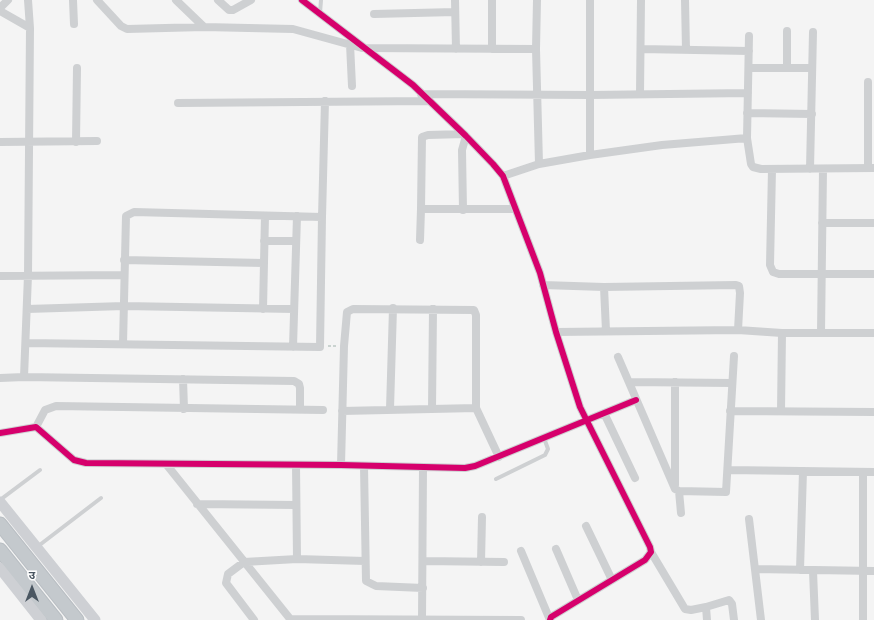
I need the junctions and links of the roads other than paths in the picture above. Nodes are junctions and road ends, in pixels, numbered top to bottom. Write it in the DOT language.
graph roads {
  1 [pos="8,0"];
  2 [pos="28,0"];
  3 [pos="73,0"];
  4 [pos="97,0"];
  5 [pos="176,0"];
  6 [pos="218,0"];
  7 [pos="232,0"];
  8 [pos="250,0"];
  9 [pos="302,0"];
  10 [pos="322,0"];
  11 [pos="455,0"];
  12 [pos="492,0"];
  13 [pos="537,0"];
  14 [pos="590,0"];
  15 [pos="641,0"];
  16 [pos="685,0"];
  17 [pos="0,9"];
  18 [pos="232,10"];
  19 [pos="455,12"];
  20 [pos="320,13"];
  21 [pos="374,14"];
  22 [pos="74,24"];
  23 [pos="204,27"];
  24 [pos="30,28"];
  25 [pos="787,31"];
  26 [pos="813,32"];
  27 [pos="749,36"];
  28 [pos="350,44"];
  29 [pos="362,48"];
  30 [pos="456,49"];
  31 [pos="492,49"];
  32 [pos="536,49"];
  33 [pos="641,49"];
  34 [pos="686,50"];
  35 [pos="749,51"];
  36 [pos="77,68"];
  37 [pos="749,68"];
  38 [pos="788,68"];
  39 [pos="812,68"];
  40 [pos="868,82"];
  41 [pos="352,86"];
  42 [pos="748,93"];
  43 [pos="421,94"];
  44 [pos="537,94"];
  45 [pos="640,94"];
  46 [pos="590,95"];
  47 [pos="325,101"];
  48 [pos="429,101"];
  49 [pos="178,103"];
  50 [pos="748,113"];
  51 [pos="812,114"];
  52 [pos="465,135"];
  53 [pos="747,138"];
  54 [pos="97,141"];
  55 [pos="0,142"];
  56 [pos="29,142"];
  57 [pos="76,142"];
  58 [pos="590,155"];
  59 [pos="540,164"];
  60 [pos="871,168"];
  61 [pos="772,169"];
  62 [pos="810,169"];
  63 [pos="823,169"];
  64 [pos="502,176"];
  65 [pos="421,209"];
  66 [pos="514,209"];
  67 [pos="462,210"];
  68 [pos="265,216"];
  69 [pos="297,216"];
  70 [pos="322,216"];
  71 [pos="822,223"];
  72 [pos="874,223"];
  73 [pos="420,240"];
  74 [pos="264,241"];
  75 [pos="296,241"];
  76 [pos="124,260"];
  77 [pos="263,263"];
  78 [pos="822,274"];
  79 [pos="874,274"];
  80 [pos="28,275"];
  81 [pos="124,275"];
  82 [pos="0,276"];
  83 [pos="543,285"];
  84 [pos="604,287"];
  85 [pos="124,306"];
  86 [pos="393,308"];
  87 [pos="27,309"];
  88 [pos="263,309"];
  89 [pos="294,309"];
  90 [pos="433,309"];
  91 [pos="738,330"];
  92 [pos="606,331"];
  93 [pos="556,332"];
  94 [pos="782,333"];
  95 [pos="821,333"];
  96 [pos="874,333"];
  97 [pos="26,344"];
  98 [pos="123,344"];
  99 [pos="293,346"];
  100 [pos="734,356"];
  101 [pos="618,357"];
  102 [pos="24,377"];
  103 [pos="0,378"];
  104 [pos="184,379"];
  105 [pos="629,382"];
  106 [pos="675,382"];
  107 [pos="732,383"];
  108 [pos="636,400"];
  109 [pos="476,408"];
  110 [pos="184,409"];
  111 [pos="300,409"];
  112 [pos="390,409"];
  113 [pos="432,409"];
  114 [pos="323,410"];
  115 [pos="342,411"];
  116 [pos="730,411"];
  117 [pos="781,411"];
  118 [pos="874,412"];
  119 [pos="604,413"];
  120 [pos="585,421"];
  121 [pos="36,427"];
  122 [pos="0,433"];
  123 [pos="544,438"];
  124 [pos="499,457"];
  125 [pos="166,464"];
  126 [pos="296,465"];
  127 [pos="341,465"];
  128 [pos="364,466"];
  129 [pos="423,468"];
  130 [pos="40,470"];
  131 [pos="728,470"];
  132 [pos="803,471"];
  133 [pos="863,472"];
  134 [pos="874,472"];
  135 [pos="635,478"];
  136 [pos="496,479"];
  137 [pos="677,490"];
  138 [pos="101,498"];
  139 [pos="0,501"];
  140 [pos="197,504"];
  141 [pos="296,505"];
  142 [pos="681,513"];
  143 [pos="482,517"];
  144 [pos="749,519"];
  145 [pos="0,524"];
  146 [pos="586,526"];
  147 [pos="37,547"];
  148 [pos="556,548"];
  149 [pos="0,550"];
  150 [pos="521,551"];
  151 [pos="651,552"];
  152 [pos="296,559"];
  153 [pos="365,561"];
  154 [pos="423,561"];
  155 [pos="244,562"];
  156 [pos="481,562"];
  157 [pos="504,562"];
  158 [pos="0,568"];
  159 [pos="755,569"];
  160 [pos="800,570"];
  161 [pos="813,571"];
  162 [pos="862,571"];
  163 [pos="874,571"];
  164 [pos="612,580"];
  165 [pos="423,588"];
  166 [pos="578,600"];
  167 [pos="706,607"];
  168 [pos="39,619"];
  169 [pos="290,619"];
  170 [pos="56,620"];
  171 [pos="77,620"];
  172 [pos="95,620"];
  173 [pos="254,620"];
  174 [pos="422,620"];
  175 [pos="521,620"];
  176 [pos="550,620"];
  177 [pos="707,620"];
  178 [pos="734,620"];
  179 [pos="761,620"];
  180 [pos="815,620"];
  181 [pos="863,620"];
  1 -- 17 [label="street"];
  2 -- 24 [label="street"];
  3 -- 22 [label="street"];
  4 -- 23 [label="street"];
  5 -- 23 [label="street"];
  6 -- 18 [label="street"];
  7 -- 18 [label="street"];
  8 -- 18 [label="street"];
  9 -- 20 [label="street"];
  10 -- 20 [label="lane"];
  11 -- 19 [label="street"];
  12 -- 31 [label="street"];
  13 -- 32 [label="street"];
  14 -- 46 [label="street"];
  15 -- 33 [label="street"];
  16 -- 34 [label="street"];
  17 -- 24 [label="street"];
  19 -- 21 [label="street"];
  19 -- 30 [label="street"];
  20 -- 29 [label="street"];
  23 -- 28 [label="street"];
  24 -- 56 [label="street"];
  25 -- 38 [label="street"];
  26 -- 39 [label="street"];
  27 -- 35 [label="street"];
  28 -- 29 [label="street"];
  28 -- 41 [label="street"];
  29 -- 30 [label="street"];
  29 -- 43 [label="street"];
  30 -- 31 [label="street"];
  31 -- 32 [label="street"];
  32 -- 44 [label="street"];
  33 -- 34 [label="street"];
  33 -- 45 [label="street"];
  34 -- 35 [label="street"];
  35 -- 37 [label="street"];
  36 -- 57 [label="street"];
  37 -- 38 [label="street"];
  37 -- 42 [label="street"];
  38 -- 39 [label="street"];
  39 -- 51 [label="street"];
  40 -- 60 [label="street"];
  42 -- 45 [label="street"];
  42 -- 50 [label="street"];
  43 -- 44 [label="street"];
  43 -- 48 [label="street"];
  44 -- 46 [label="street"];
  44 -- 59 [label="street"];
  45 -- 46 [label="street"];
  46 -- 58 [label="street"];
  47 -- 48 [label="street"];
  47 -- 49 [label="street"];
  47 -- 70 [label="street"];
  48 -- 52 [label="street"];
  50 -- 51 [label="street"];
  50 -- 53 [label="street"];
  51 -- 62 [label="street"];
  52 -- 64 [label="street"];
  52 -- 65 [label="street"];
  52 -- 67 [label="street"];
  53 -- 58 [label="street"];
  53 -- 61 [label="street"];
  54 -- 57 [label="street"];
  55 -- 56 [label="street"];
  56 -- 57 [label="street"];
  56 -- 80 [label="street"];
  58 -- 59 [label="street"];
  59 -- 64 [label="street"];
  60 -- 63 [label="street"];
  61 -- 62 [label="street"];
  61 -- 78 [label="street"];
  62 -- 63 [label="street"];
  63 -- 71 [label="street"];
  64 -- 66 [label="street"];
  65 -- 67 [label="street"];
  65 -- 73 [label="street"];
  66 -- 67 [label="street"];
  66 -- 83 [label="street"];
  68 -- 69 [label="street"];
  68 -- 74 [label="street"];
  68 -- 76 [label="street"];
  69 -- 70 [label="street"];
  69 -- 75 [label="street"];
  70 -- 99 [label="street"];
  71 -- 72 [label="street"];
  71 -- 78 [label="street"];
  74 -- 75 [label="street"];
  74 -- 77 [label="street"];
  75 -- 89 [label="street"];
  76 -- 77 [label="street"];
  76 -- 81 [label="street"];
  77 -- 88 [label="street"];
  78 -- 79 [label="street"];
  78 -- 95 [label="street"];
  80 -- 81 [label="street"];
  80 -- 82 [label="street"];
  80 -- 87 [label="street"];
  81 -- 85 [label="street"];
  83 -- 84 [label="street"];
  83 -- 93 [label="street"];
  84 -- 91 [label="street"];
  84 -- 92 [label="street"];
  85 -- 87 [label="street"];
  85 -- 88 [label="street"];
  85 -- 98 [label="street"];
  86 -- 90 [label="street"];
  86 -- 112 [label="street"];
  86 -- 115 [label="street"];
  87 -- 97 [label="street"];
  88 -- 89 [label="street"];
  89 -- 99 [label="street"];
  90 -- 109 [label="street"];
  90 -- 113 [label="street"];
  91 -- 92 [label="street"];
  91 -- 94 [label="street"];
  92 -- 93 [label="street"];
  93 -- 120 [label="street"];
  94 -- 95 [label="street"];
  94 -- 117 [label="street"];
  95 -- 96 [label="street"];
  97 -- 98 [label="street"];
  97 -- 102 [label="street"];
  98 -- 99 [label="street"];
  100 -- 107 [label="street"];
  101 -- 105 [label="street"];
  102 -- 103 [label="street"];
  102 -- 104 [label="street"];
  104 -- 110 [label="street"];
  104 -- 111 [label="street"];
  105 -- 106 [label="street"];
  105 -- 108 [label="street"];
  106 -- 107 [label="street"];
  106 -- 137 [label="street"];
  107 -- 116 [label="street"];
  108 -- 119 [label="street"];
  108 -- 137 [label="street"];
  109 -- 113 [label="street"];
  109 -- 124 [label="street"];
  110 -- 111 [label="street"];
  110 -- 121 [label="street"];
  111 -- 114 [label="street"];
  112 -- 113 [label="street"];
  112 -- 115 [label="street"];
  115 -- 127 [label="street"];
  116 -- 117 [label="street"];
  116 -- 131 [label="street"];
  117 -- 118 [label="street"];
  119 -- 120 [label="street"];
  119 -- 135 [label="street"];
  120 -- 123 [label="street"];
  120 -- 151 [label="street"];
  121 -- 122 [label="street"];
  121 -- 125 [label="street"];
  123 -- 124 [label="street"];
  123 -- 136 [label="lane"];
  124 -- 129 [label="street"];
  125 -- 126 [label="street"];
  125 -- 140 [label="street"];
  126 -- 127 [label="street"];
  126 -- 141 [label="street"];
  127 -- 128 [label="street"];
  128 -- 129 [label="street"];
  128 -- 153 [label="street"];
  129 -- 154 [label="street"];
  130 -- 139 [label="lane"];
  131 -- 132 [label="street"];
  131 -- 137 [label="street"];
  132 -- 133 [label="street"];
  132 -- 160 [label="street"];
  133 -- 134 [label="street"];
  133 -- 162 [label="street"];
  137 -- 142 [label="street"];
  138 -- 147 [label="lane"];
  139 -- 147 [label="main road"];
  140 -- 141 [label="street"];
  140 -- 155 [label="street"];
  141 -- 152 [label="street"];
  143 -- 156 [label="street"];
  144 -- 159 [label="street"];
  145 -- 171 [label="highway"];
  146 -- 164 [label="street"];
  147 -- 172 [label="main road"];
  148 -- 166 [label="street"];
  149 -- 170 [label="highway"];
  150 -- 176 [label="street"];
  151 -- 164 [label="street"];
  151 -- 167 [label="street"];
  152 -- 153 [label="street"];
  152 -- 155 [label="street"];
  153 -- 165 [label="street"];
  154 -- 156 [label="street"];
  154 -- 165 [label="street"];
  155 -- 169 [label="street"];
  155 -- 173 [label="street"];
  156 -- 157 [label="street"];
  158 -- 168 [label="main road"];
  159 -- 160 [label="street"];
  159 -- 179 [label="street"];
  160 -- 161 [label="street"];
  161 -- 162 [label="street"];
  161 -- 180 [label="street"];
  162 -- 163 [label="street"];
  162 -- 181 [label="street"];
  164 -- 166 [label="street"];
  165 -- 174 [label="street"];
  166 -- 176 [label="street"];
  167 -- 177 [label="street"];
  167 -- 178 [label="street"];
  169 -- 174 [label="street"];
  174 -- 175 [label="street"];
}
